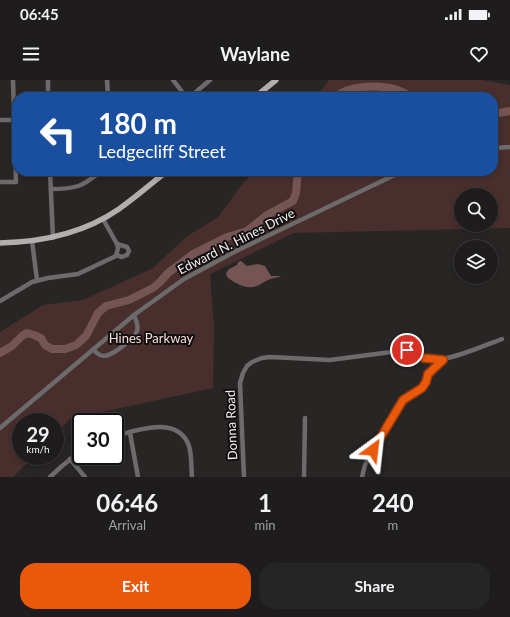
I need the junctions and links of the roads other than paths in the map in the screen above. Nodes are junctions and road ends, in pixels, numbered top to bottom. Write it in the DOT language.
graph roads {
  1 [pos="13,80"];
  2 [pos="48,80"];
  3 [pos="107,80"];
  4 [pos="173,80"];
  5 [pos="210,80"];
  6 [pos="276,80"];
  7 [pos="13,92"];
  8 [pos="48,92"];
  9 [pos="108,92"];
  10 [pos="182,92"];
  11 [pos="196,92"];
  12 [pos="261,92"];
  13 [pos="0,120"];
  14 [pos="12,120"];
  15 [pos="510,147"];
  16 [pos="498,148"];
  17 [pos="16,176"];
  18 [pos="50,176"];
  19 [pos="95,176"];
  20 [pos="161,176"];
  21 [pos="393,176"];
  22 [pos="0,182"];
  23 [pos="51,190"];
  24 [pos="103,219"];
  25 [pos="53,238"];
  26 [pos="32,241"];
  27 [pos="0,243"];
  28 [pos="117,244"];
  29 [pos="116,255"];
  30 [pos="37,280"];
  31 [pos="0,301"];
  32 [pos="134,316"];
  33 [pos="502,339"];
  34 [pos="93,350"];
  35 [pos="443,360"];
  36 [pos="306,418"];
  37 [pos="0,428"];
  38 [pos="130,433"];
  39 [pos="124,434"];
  40 [pos="70,459"];
  41 [pos="50,477"];
  42 [pos="85,477"];
  43 [pos="138,477"];
  44 [pos="192,477"];
  45 [pos="244,477"];
  46 [pos="304,477"];
  47 [pos="362,477"];
  1 -- 7 [label="street"];
  2 -- 8 [label="street"];
  3 -- 9 [label="street"];
  4 -- 10 [label="street"];
  5 -- 11 [label="street"];
  6 -- 12 [label="main road"];
  13 -- 14 [label="street"];
  15 -- 16 [label="street"];
  17 -- 22 [label="street"];
  18 -- 23 [label="street"];
  19 -- 23 [label="street"];
  20 -- 24 [label="main road"];
  21 -- 32 [label="street, Edward N. Hines Drive"];
  23 -- 25 [label="street"];
  24 -- 25 [label="main road"];
  24 -- 28 [label="street"];
  25 -- 26 [label="main road"];
  26 -- 27 [label="main road"];
  26 -- 30 [label="street"];
  28 -- 29 [label="street"];
  28 -- 29 [label="street"];
  29 -- 30 [label="street"];
  30 -- 31 [label="street"];
  32 -- 34 [label="street, Edward N. Hines Drive"];
  32 -- 34 [label="street"];
  33 -- 35 [label="street"];
  34 -- 37 [label="street, Edward N. Hines Drive"];
  35 -- 45 [label="street, Donna Road"];
  35 -- 47 [label="street"];
  36 -- 46 [label="street"];
  38 -- 39 [label="street"];
  38 -- 43 [label="street"];
  38 -- 44 [label="street"];
  40 -- 41 [label="street"];
  40 -- 42 [label="street"];
}
